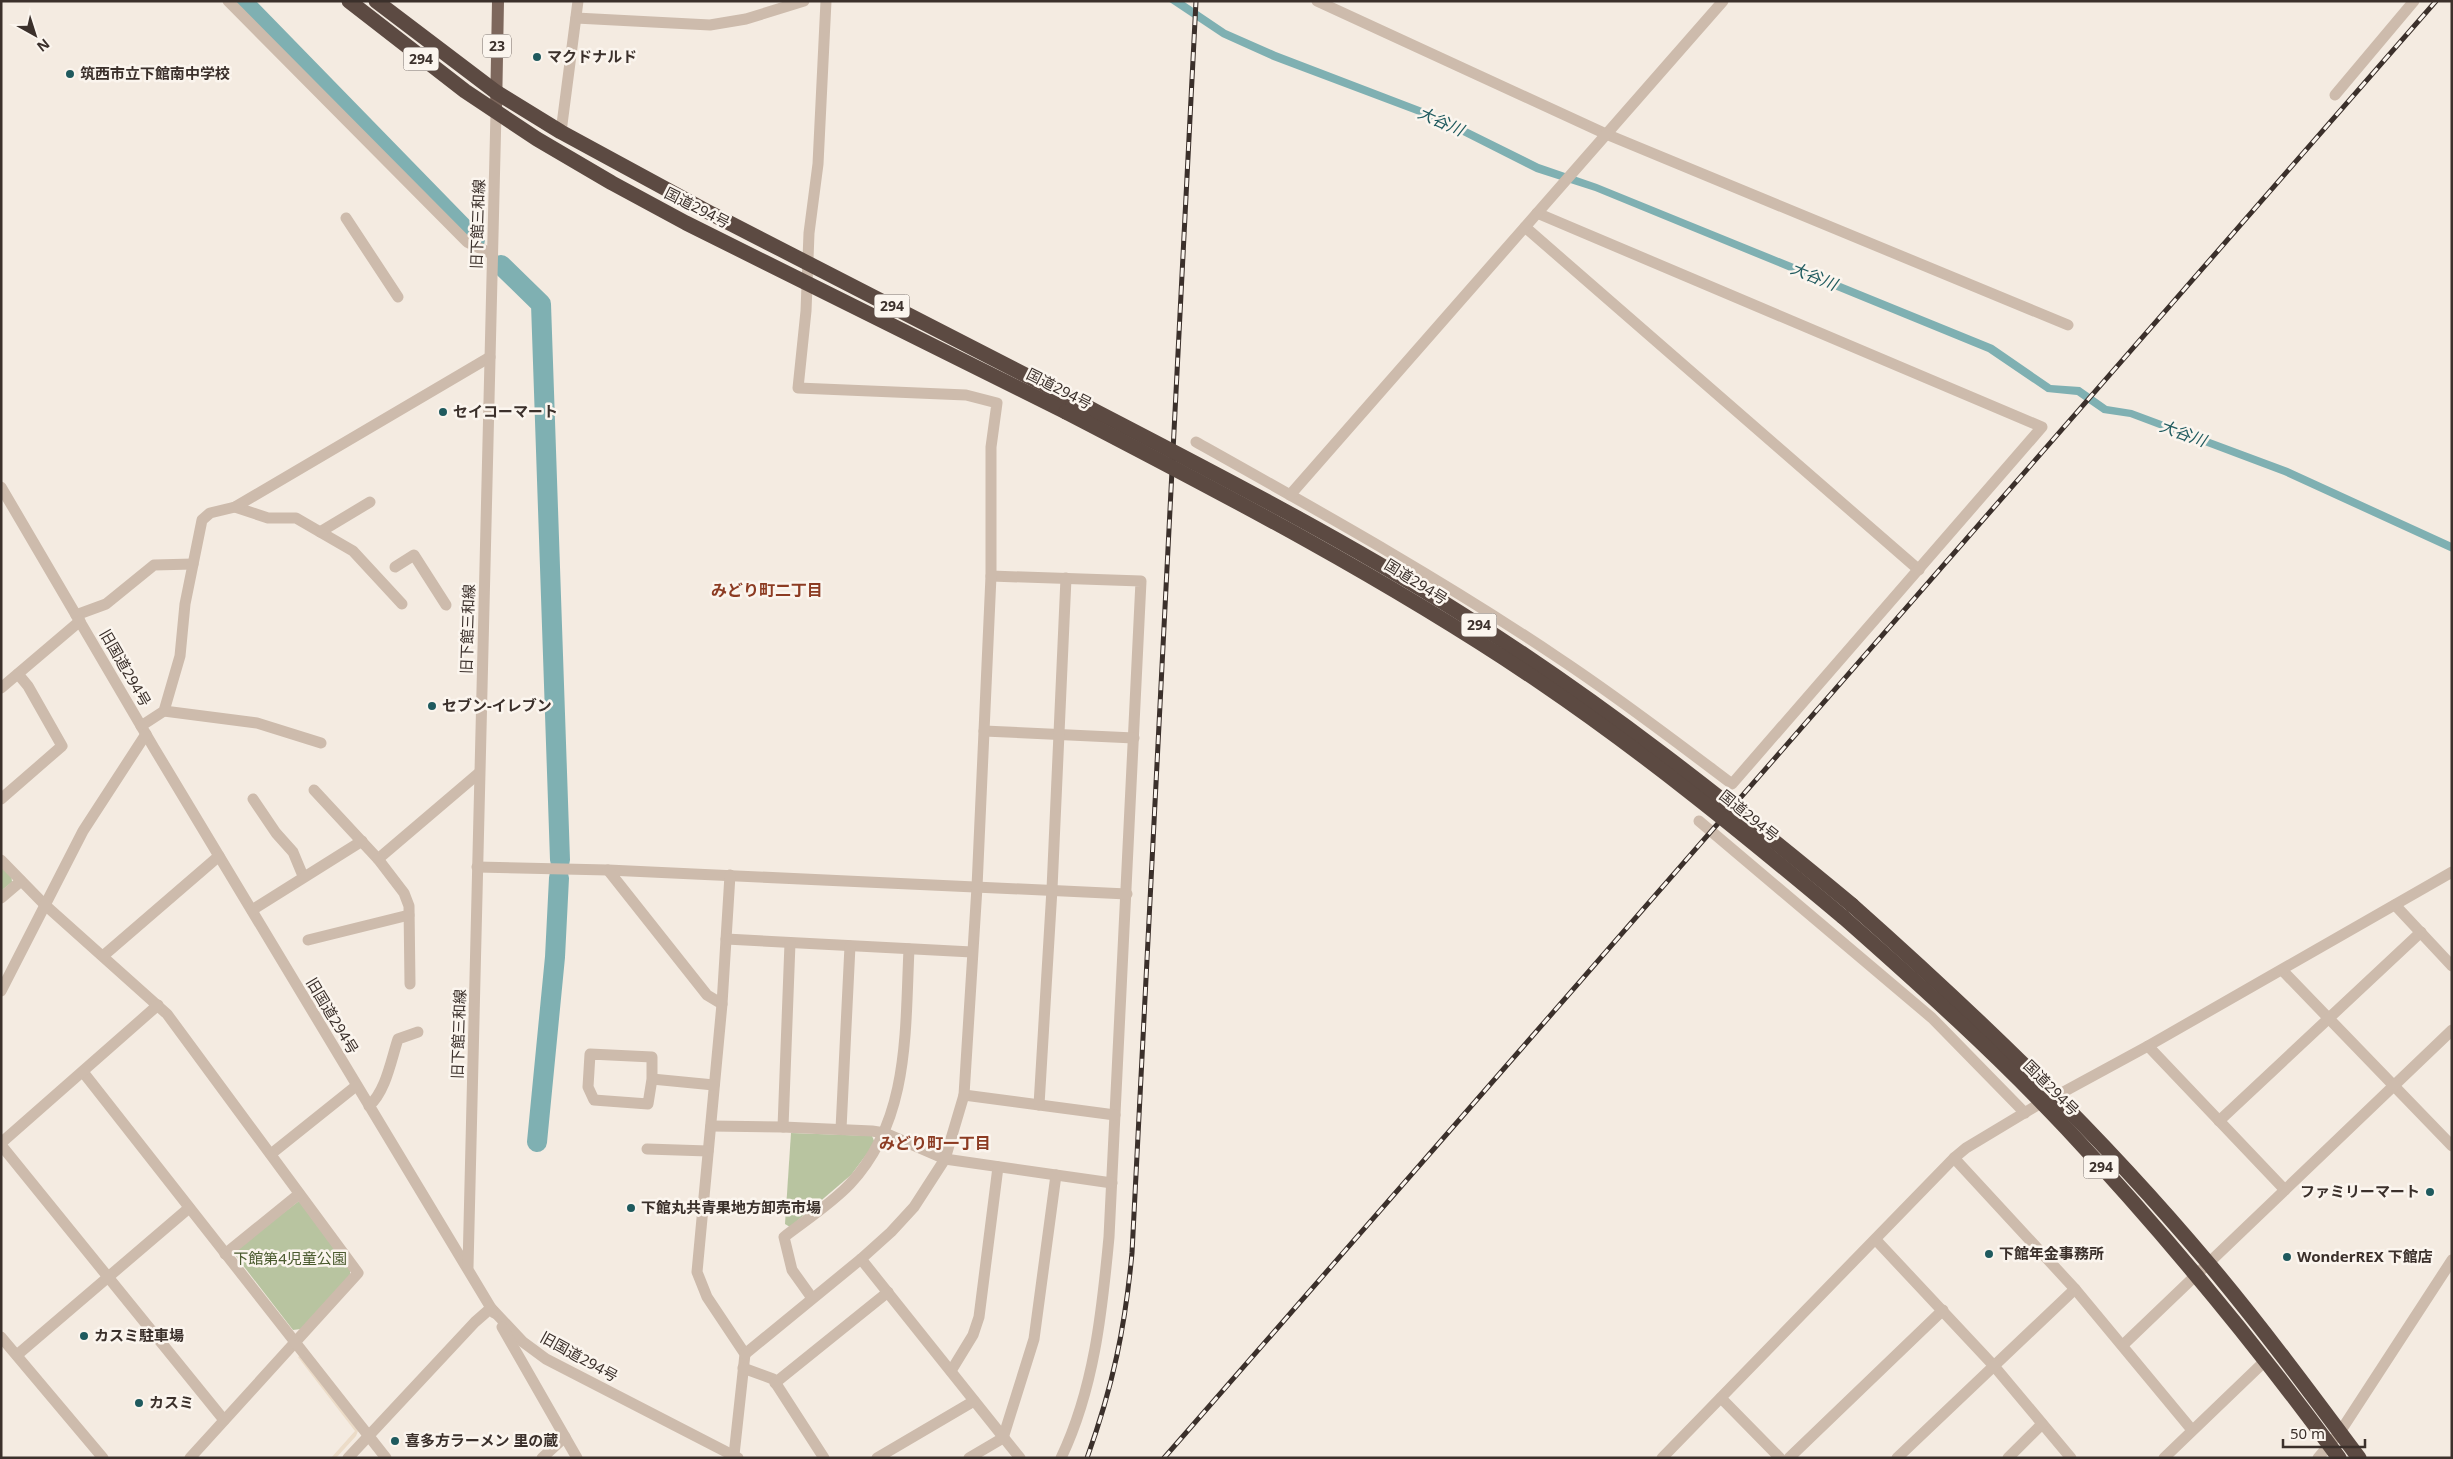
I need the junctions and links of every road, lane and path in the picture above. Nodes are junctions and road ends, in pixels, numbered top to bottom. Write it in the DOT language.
graph roads {
  1 [pos="228,1"];
  2 [pos="349,1"];
  3 [pos="376,1"];
  4 [pos="498,1"];
  5 [pos="578,1"];
  6 [pos="804,1"];
  7 [pos="826,1"];
  8 [pos="1317,1"];
  9 [pos="1722,1"];
  10 [pos="2414,1"];
  11 [pos="576,18"];
  12 [pos="496,92"];
  13 [pos="2335,95"];
  14 [pos="496,112"];
  15 [pos="560,132"];
  16 [pos="1604,137"];
  17 [pos="1537,213"];
  18 [pos="346,218"];
  19 [pos="1525,227"];
  20 [pos="492,254"];
  21 [pos="808,264"];
  22 [pos="807,283"];
  23 [pos="398,297"];
  24 [pos="2068,325"];
  25 [pos="490,356"];
  26 [pos="1069,406"];
  27 [pos="1196,442"];
  28 [pos="1,487"];
  29 [pos="1290,495"];
  30 [pos="370,502"];
  31 [pos="235,507"];
  32 [pos="320,532"];
  33 [pos="192,564"];
  34 [pos="395,567"];
  35 [pos="1919,570"];
  36 [pos="991,576"];
  37 [pos="1066,578"];
  38 [pos="402,604"];
  39 [pos="446,605"];
  40 [pos="78,618"];
  41 [pos="18,674"];
  42 [pos="1,688"];
  43 [pos="164,712"];
  44 [pos="143,730"];
  45 [pos="984,730"];
  46 [pos="1059,734"];
  47 [pos="1134,738"];
  48 [pos="321,744"];
  49 [pos="479,773"];
  50 [pos="314,790"];
  51 [pos="1,799"];
  52 [pos="253,799"];
  53 [pos="1699,821"];
  54 [pos="362,841"];
  55 [pos="219,856"];
  56 [pos="378,859"];
  57 [pos="1,860"];
  58 [pos="477,867"];
  59 [pos="608,870"];
  60 [pos="2452,872"];
  61 [pos="730,875"];
  62 [pos="303,876"];
  63 [pos="21,881"];
  64 [pos="977,887"];
  65 [pos="1052,889"];
  66 [pos="1127,894"];
  67 [pos="1,898"];
  68 [pos="44,904"];
  69 [pos="2395,905"];
  70 [pos="252,910"];
  71 [pos="1847,911"];
  72 [pos="409,915"];
  73 [pos="2421,932"];
  74 [pos="726,939"];
  75 [pos="308,940"];
  76 [pos="790,943"];
  77 [pos="850,946"];
  78 [pos="909,949"];
  79 [pos="972,952"];
  80 [pos="103,956"];
  81 [pos="2452,966"];
  82 [pos="2282,970"];
  83 [pos="410,984"];
  84 [pos="1,991"];
  85 [pos="722,1004"];
  86 [pos="158,1006"];
  87 [pos="2328,1017"];
  88 [pos="2452,1030"];
  89 [pos="418,1032"];
  90 [pos="2148,1046"];
  91 [pos="83,1072"];
  92 [pos="652,1079"];
  93 [pos="714,1084"];
  94 [pos="356,1086"];
  95 [pos="2394,1086"];
  96 [pos="964,1095"];
  97 [pos="2056,1096"];
  98 [pos="2042,1103"];
  99 [pos="1039,1104"];
  100 [pos="368,1106"];
  101 [pos="2025,1113"];
  102 [pos="1115,1115"];
  103 [pos="2219,1121"];
  104 [pos="711,1126"];
  105 [pos="783,1127"];
  106 [pos="841,1129"];
  107 [pos="885,1133"];
  108 [pos="1,1144"];
  109 [pos="2452,1146"];
  110 [pos="647,1149"];
  111 [pos="708,1151"];
  112 [pos="271,1154"];
  113 [pos="945,1158"];
  114 [pos="1954,1158"];
  115 [pos="998,1167"];
  116 [pos="1056,1175"];
  117 [pos="1112,1183"];
  118 [pos="2285,1190"];
  119 [pos="299,1194"];
  120 [pos="189,1208"];
  121 [pos="1876,1240"];
  122 [pos="225,1254"];
  123 [pos="861,1259"];
  124 [pos="2452,1260"];
  125 [pos="2208,1263"];
  126 [pos="468,1267"];
  127 [pos="2196,1274"];
  128 [pos="108,1277"];
  129 [pos="2075,1289"];
  130 [pos="888,1292"];
  131 [pos="812,1298"];
  132 [pos="491,1308"];
  133 [pos="1943,1310"];
  134 [pos="1,1337"];
  135 [pos="296,1343"];
  136 [pos="2123,1345"];
  137 [pos="745,1354"];
  138 [pos="16,1355"];
  139 [pos="2265,1361"];
  140 [pos="1994,1366"];
  141 [pos="743,1368"];
  142 [pos="951,1371"];
  143 [pos="775,1383"];
  144 [pos="1721,1398"];
  145 [pos="974,1401"];
  146 [pos="224,1420"];
  147 [pos="2042,1424"];
  148 [pos="2192,1430"];
  149 [pos="2340,1432"];
  150 [pos="369,1436"];
  151 [pos="565,1437"];
  152 [pos="1003,1438"];
  153 [pos="2330,1445"];
  154 [pos="2171,1455"];
  155 [pos="736,1457"];
  156 [pos="102,1458"];
  157 [pos="190,1458"];
  158 [pos="348,1458"];
  159 [pos="386,1458"];
  160 [pos="542,1458"];
  161 [pos="577,1458"];
  162 [pos="824,1458"];
  163 [pos="877,1458"];
  164 [pos="969,1458"];
  165 [pos="1020,1458"];
  166 [pos="1061,1458"];
  167 [pos="1662,1458"];
  168 [pos="1780,1458"];
  169 [pos="1789,1458"];
  170 [pos="1897,1458"];
  171 [pos="2008,1458"];
  172 [pos="2070,1458"];
  173 [pos="2318,1458"];
  174 [pos="2339,1458"];
  175 [pos="2359,1458"];
  1 -- 20 [label="street"];
  2 -- 14 [label="highway, 国道294号 / 294"];
  3 -- 12 [label="highway, 国道294号 / 294"];
  4 -- 12 [label="main road, 23"];
  5 -- 11 [label="street"];
  6 -- 11 [label="street"];
  7 -- 21 [label="street"];
  8 -- 16 [label="street"];
  9 -- 16 [label="street"];
  10 -- 13 [label="street"];
  11 -- 15 [label="street"];
  12 -- 14 [label="main road, 23"];
  12 -- 15 [label="highway, 国道294号 / 294"];
  14 -- 20 [label="street, 旧下館三和線"];
  14 -- 22 [label="highway, 国道294号 / 294"];
  15 -- 21 [label="highway, 国道294号 / 294"];
  16 -- 17 [label="street"];
  16 -- 24 [label="street"];
  17 -- 19 [label="street"];
  17 -- 35 [label="street"];
  18 -- 23 [label="street"];
  19 -- 29 [label="street"];
  19 -- 35 [label="street"];
  20 -- 25 [label="street, 旧下館三和線"];
  21 -- 22 [label="street"];
  21 -- 26 [label="highway, 国道294号 / 294"];
  22 -- 26 [label="highway, 国道294号 / 294"];
  22 -- 36 [label="street"];
  25 -- 31 [label="street"];
  25 -- 49 [label="street, 旧下館三和線"];
  26 -- 71 [label="highway, 国道294号 / 294, bridge"];
  27 -- 29 [label="street"];
  28 -- 40 [label="street, 旧国道294号"];
  29 -- 35 [label="street"];
  30 -- 32 [label="street"];
  31 -- 32 [label="street"];
  31 -- 33 [label="street"];
  32 -- 38 [label="street"];
  33 -- 40 [label="street"];
  33 -- 43 [label="street"];
  34 -- 39 [label="street"];
  36 -- 37 [label="street"];
  36 -- 45 [label="street"];
  37 -- 46 [label="street"];
  37 -- 47 [label="street"];
  40 -- 41 [label="street"];
  40 -- 44 [label="street, 旧国道294号"];
  41 -- 42 [label="street"];
  41 -- 51 [label="street"];
  43 -- 44 [label="street"];
  43 -- 48 [label="street"];
  44 -- 55 [label="street, 旧国道294号"];
  44 -- 68 [label="street"];
  45 -- 46 [label="street"];
  45 -- 64 [label="street"];
  46 -- 47 [label="street"];
  46 -- 65 [label="street"];
  47 -- 66 [label="street"];
  49 -- 56 [label="street"];
  49 -- 58 [label="street, 旧下館三和線"];
  50 -- 54 [label="street"];
  52 -- 62 [label="street"];
  53 -- 101 [label="street"];
  54 -- 56 [label="street"];
  54 -- 62 [label="street"];
  55 -- 70 [label="street, 旧国道294号"];
  55 -- 80 [label="street"];
  56 -- 72 [label="street"];
  57 -- 63 [label="street"];
  58 -- 59 [label="street"];
  58 -- 126 [label="street, 旧下館三和線"];
  59 -- 61 [label="street"];
  59 -- 85 [label="street"];
  60 -- 69 [label="street"];
  61 -- 64 [label="street"];
  61 -- 74 [label="street"];
  62 -- 70 [label="street"];
  63 -- 67 [label="street"];
  63 -- 68 [label="street"];
  64 -- 65 [label="street"];
  64 -- 79 [label="street"];
  65 -- 66 [label="street"];
  65 -- 99 [label="street"];
  66 -- 102 [label="street"];
  68 -- 80 [label="street"];
  68 -- 84 [label="street"];
  69 -- 73 [label="street"];
  69 -- 82 [label="street"];
  70 -- 94 [label="street, 旧国道294号"];
  71 -- 97 [label="highway, 国道294号 / 294"];
  71 -- 98 [label="highway, 国道294号 / 294"];
  72 -- 75 [label="street"];
  72 -- 83 [label="street"];
  73 -- 81 [label="street"];
  73 -- 87 [label="street"];
  74 -- 76 [label="street"];
  74 -- 85 [label="street"];
  76 -- 77 [label="street"];
  76 -- 105 [label="street"];
  77 -- 78 [label="street"];
  77 -- 106 [label="street"];
  78 -- 79 [label="street"];
  78 -- 107 [label="street"];
  79 -- 96 [label="street"];
  80 -- 86 [label="street"];
  82 -- 87 [label="street"];
  82 -- 90 [label="street"];
  85 -- 93 [label="street"];
  86 -- 91 [label="street"];
  86 -- 112 [label="street"];
  87 -- 95 [label="street"];
  87 -- 103 [label="street"];
  88 -- 95 [label="street"];
  89 -- 100 [label="street"];
  90 -- 97 [label="street"];
  90 -- 103 [label="street"];
  91 -- 108 [label="street"];
  91 -- 120 [label="street"];
  92 -- 92 [label="street"];
  92 -- 93 [label="street"];
  93 -- 104 [label="street"];
  94 -- 100 [label="street, 旧国道294号"];
  94 -- 112 [label="street"];
  95 -- 109 [label="street"];
  95 -- 118 [label="street"];
  96 -- 99 [label="street"];
  96 -- 113 [label="street"];
  97 -- 125 [label="highway, 国道294号 / 294"];
  98 -- 101 [label="street"];
  98 -- 127 [label="highway, 国道294号 / 294"];
  99 -- 102 [label="street"];
  100 -- 126 [label="street, 旧国道294号"];
  101 -- 114 [label="street"];
  102 -- 117 [label="street"];
  103 -- 118 [label="street"];
  104 -- 105 [label="street"];
  104 -- 111 [label="street"];
  105 -- 106 [label="street"];
  106 -- 107 [label="street"];
  107 -- 113 [label="street"];
  107 -- 131 [label="street"];
  108 -- 128 [label="street"];
  110 -- 111 [label="street"];
  111 -- 137 [label="street"];
  112 -- 119 [label="street"];
  113 -- 115 [label="street"];
  113 -- 123 [label="street"];
  114 -- 121 [label="street"];
  114 -- 129 [label="street"];
  115 -- 116 [label="street"];
  115 -- 142 [label="street"];
  116 -- 117 [label="street"];
  116 -- 152 [label="street"];
  117 -- 166 [label="street"];
  118 -- 125 [label="street"];
  119 -- 122 [label="street"];
  119 -- 135 [label="street"];
  120 -- 122 [label="street"];
  120 -- 128 [label="street"];
  121 -- 133 [label="street"];
  121 -- 144 [label="street"];
  122 -- 135 [label="street"];
  123 -- 130 [label="street"];
  123 -- 131 [label="street"];
  124 -- 149 [label="street"];
  125 -- 127 [label="street"];
  125 -- 149 [label="highway, 国道294号 / 294"];
  126 -- 132 [label="street, 旧国道294号"];
  127 -- 136 [label="street"];
  127 -- 139 [label="highway, 国道294号 / 294"];
  128 -- 138 [label="street"];
  128 -- 146 [label="street"];
  129 -- 136 [label="street"];
  129 -- 140 [label="street"];
  130 -- 142 [label="street"];
  130 -- 143 [label="street"];
  131 -- 137 [label="street"];
  132 -- 150 [label="street"];
  132 -- 151 [label="street"];
  132 -- 155 [label="street, 旧国道294号"];
  133 -- 140 [label="street"];
  133 -- 169 [label="street"];
  134 -- 138 [label="street"];
  135 -- 146 [label="street"];
  135 -- 150 [label="street"];
  136 -- 148 [label="street"];
  137 -- 141 [label="street"];
  138 -- 156 [label="street"];
  139 -- 148 [label="street"];
  139 -- 153 [label="highway, 国道294号 / 294"];
  140 -- 147 [label="street"];
  140 -- 170 [label="street"];
  141 -- 143 [label="street"];
  141 -- 155 [label="street"];
  142 -- 145 [label="street"];
  143 -- 162 [label="street"];
  144 -- 167 [label="street"];
  144 -- 168 [label="street"];
  145 -- 152 [label="street"];
  145 -- 163 [label="street"];
  146 -- 157 [label="street"];
  147 -- 171 [label="street"];
  147 -- 172 [label="street"];
  148 -- 154 [label="street"];
  149 -- 153 [label="street"];
  149 -- 175 [label="highway, 国道294号 / 294"];
  150 -- 158 [label="street"];
  150 -- 159 [label="street"];
  151 -- 160 [label="street"];
  151 -- 161 [label="street"];
  152 -- 164 [label="street"];
  152 -- 165 [label="street"];
  153 -- 173 [label="street"];
  153 -- 174 [label="highway, 国道294号 / 294"];
}
